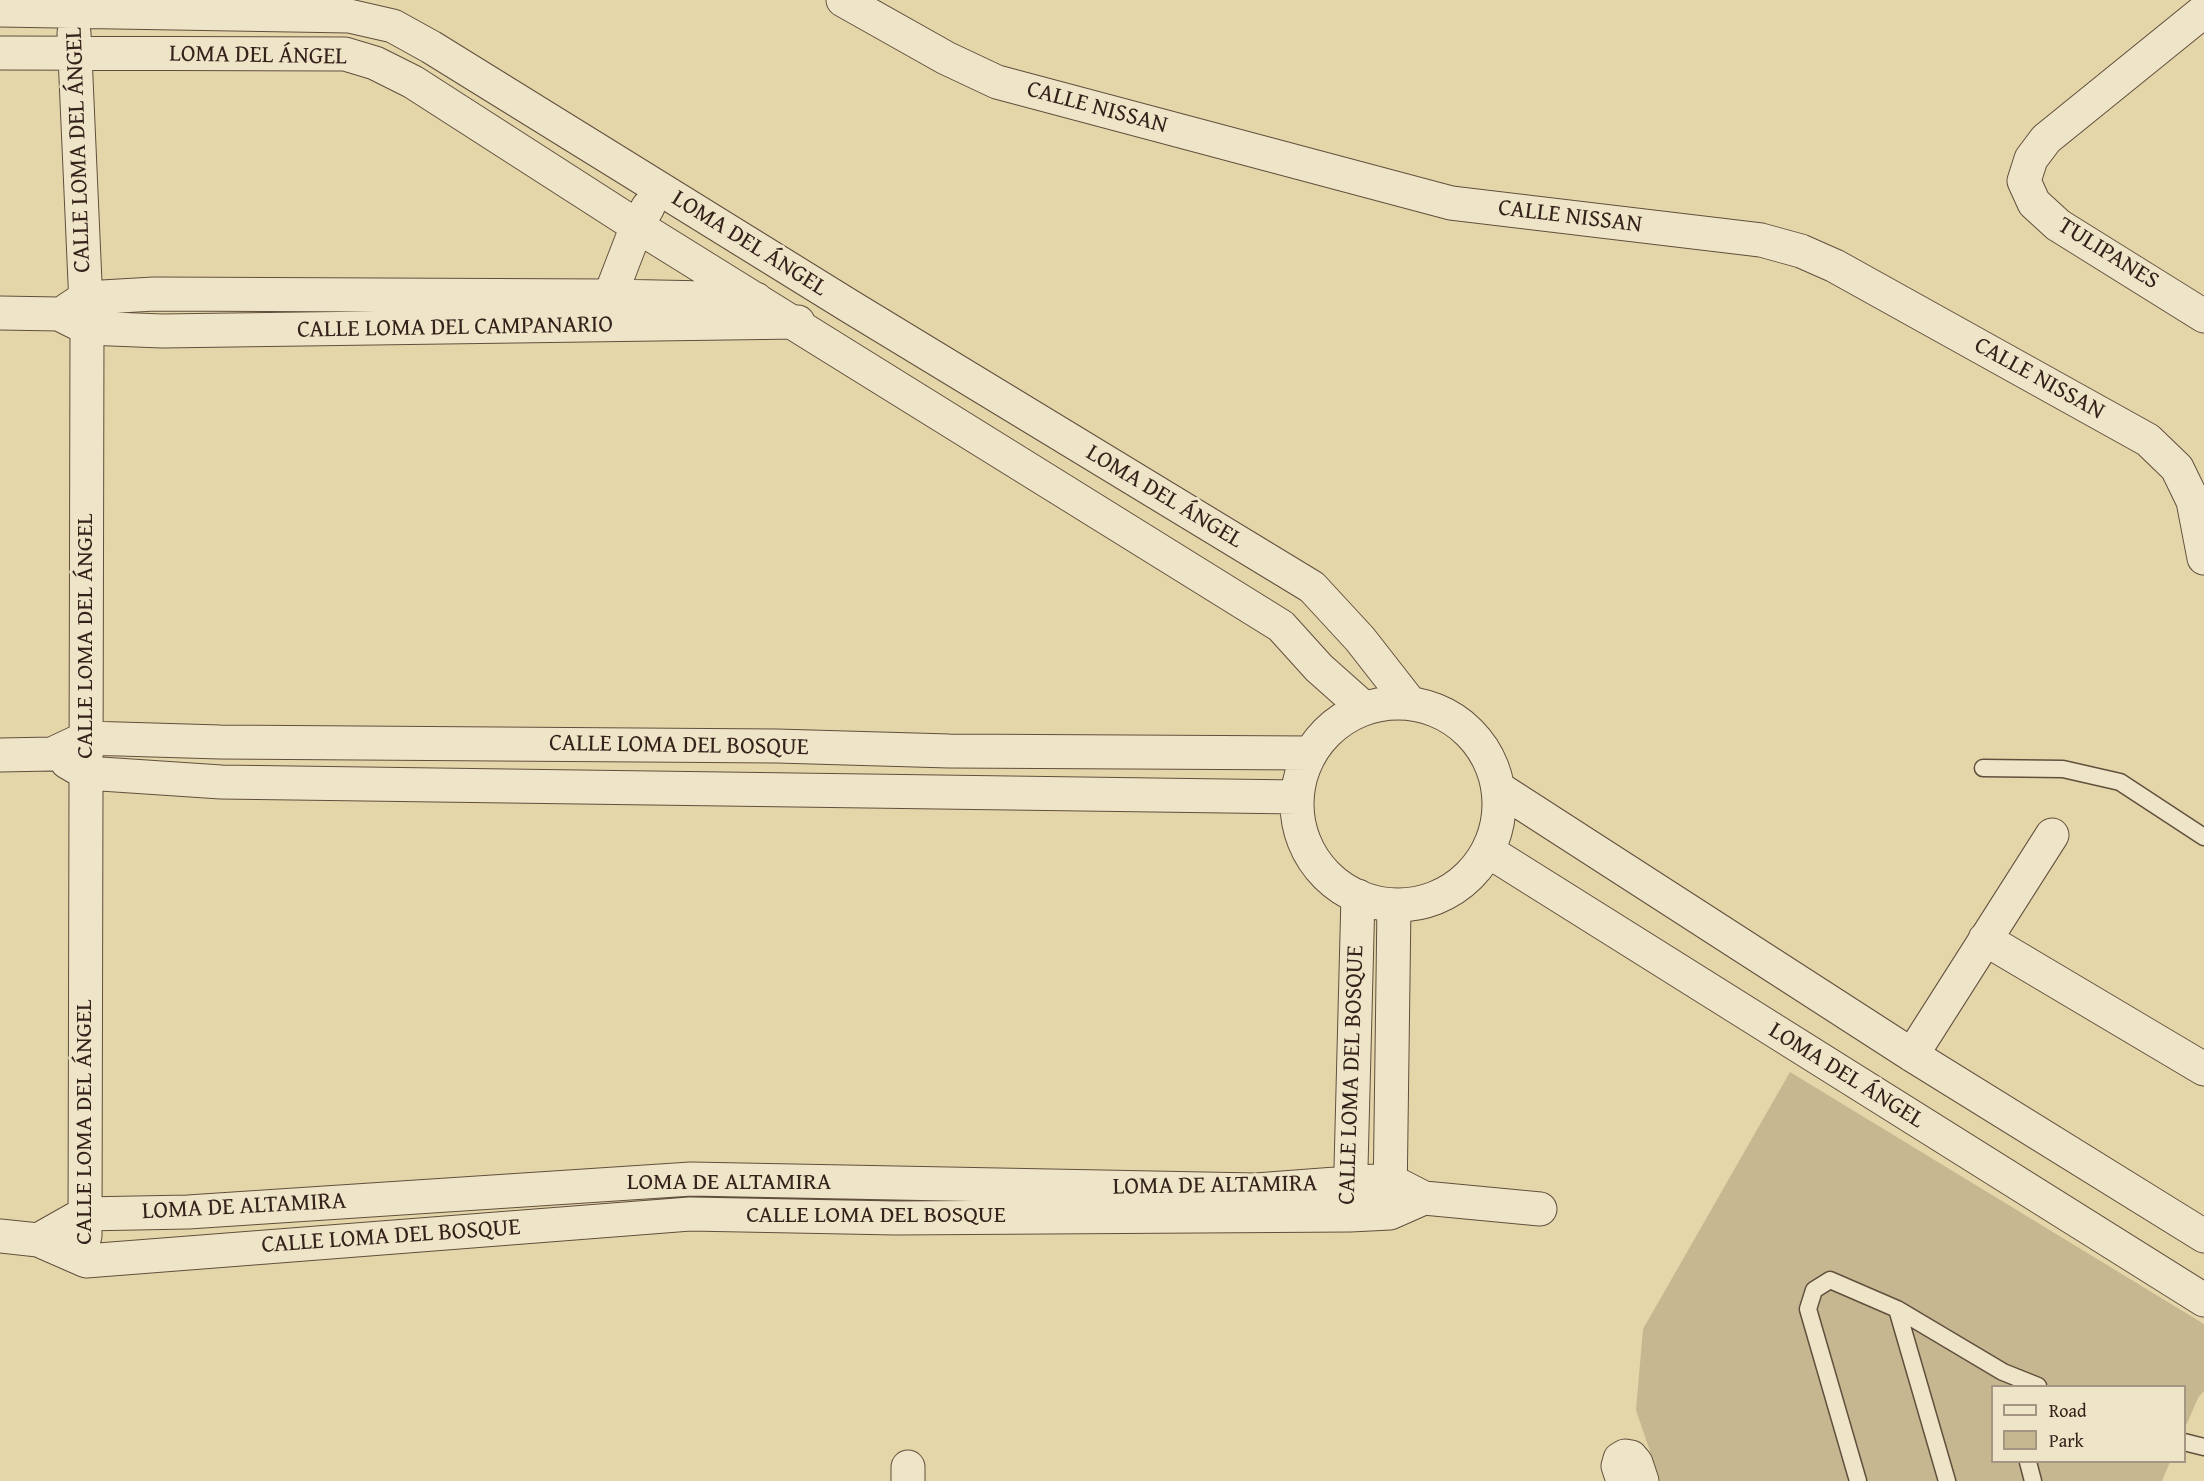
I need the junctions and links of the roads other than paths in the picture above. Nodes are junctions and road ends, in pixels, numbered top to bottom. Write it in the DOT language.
graph roads {
  1 [pos="843,0"];
  2 [pos="0,10"];
  3 [pos="74,10"];
  4 [pos="2204,11"];
  5 [pos="0,53"];
  6 [pos="73,55"];
  7 [pos="659,189"];
  8 [pos="637,226"];
  9 [pos="812,282"];
  10 [pos="610,296"];
  11 [pos="757,299"];
  12 [pos="2199,306"];
  13 [pos="851,307"];
  14 [pos="0,313"];
  15 [pos="77,313"];
  16 [pos="793,324"];
  17 [pos="2204,558"];
  18 [pos="1410,703"];
  19 [pos="1364,708"];
  20 [pos="86,738"];
  21 [pos="1310,753"];
  22 [pos="52,754"];
  23 [pos="0,755"];
  24 [pos="1983,768"];
  25 [pos="86,773"];
  26 [pos="1498,788"];
  27 [pos="1297,797"];
  28 [pos="2052,835"];
  29 [pos="2204,837"];
  30 [pos="1488,851"];
  31 [pos="1358,896"];
  32 [pos="1394,905"];
  33 [pos="1985,939"];
  34 [pos="1912,1055"];
  35 [pos="2204,1070"];
  36 [pos="1389,1180"];
  37 [pos="1424,1198"];
  38 [pos="1349,1199"];
  39 [pos="1540,1209"];
  40 [pos="1390,1213"];
  41 [pos="84,1214"];
  42 [pos="0,1236"];
  43 [pos="2204,1236"];
  44 [pos="38,1240"];
  45 [pos="86,1261"];
  46 [pos="2204,1300"];
  47 [pos="1897,1309"];
  48 [pos="2005,1379"];
  49 [pos="2033,1385"];
  50 [pos="2186,1442"];
  51 [pos="2204,1447"];
  52 [pos="2028,1463"];
  53 [pos="1623,1481"];
  54 [pos="1642,1481"];
  55 [pos="1858,1481"];
  56 [pos="1947,1481"];
  57 [pos="2033,1481"];
  1 -- 17 [label="street, CALLE NISSAN"];
  2 -- 3 [label="street, LOMA DEL ÁNGEL"];
  3 -- 6 [label="street, CALLE LOMA DEL ÁNGEL"];
  3 -- 7 [label="street, LOMA DEL ÁNGEL"];
  4 -- 12 [label="street, TULIPANES"];
  5 -- 6 [label="street, LOMA DEL ÁNGEL"];
  6 -- 8 [label="street, LOMA DEL ÁNGEL"];
  6 -- 15 [label="street, CALLE LOMA DEL ÁNGEL"];
  7 -- 8 [label="street"];
  7 -- 9 [label="street, LOMA DEL ÁNGEL"];
  8 -- 10 [label="street"];
  8 -- 11 [label="street, LOMA DEL ÁNGEL"];
  9 -- 11 [label="street, CALLE LOMA DEL CAMPANARIO"];
  9 -- 13 [label="street, LOMA DEL ÁNGEL"];
  10 -- 11 [label="street, CALLE LOMA DEL CAMPANARIO"];
  10 -- 15 [label="street, CALLE LOMA DEL CAMPANARIO"];
  11 -- 16 [label="street, LOMA DEL ÁNGEL"];
  13 -- 16 [label="street, CALLE LOMA DEL CAMPANARIO"];
  13 -- 18 [label="street, LOMA DEL ÁNGEL"];
  14 -- 15 [label="street, CALLE LOMA DEL CAMPANARIO"];
  15 -- 16 [label="street, CALLE LOMA DEL CAMPANARIO"];
  15 -- 20 [label="street, CALLE LOMA DEL ÁNGEL"];
  16 -- 19 [label="street, LOMA DEL ÁNGEL"];
  18 -- 19 [label="street"];
  18 -- 26 [label="street"];
  19 -- 21 [label="street"];
  20 -- 21 [label="street, CALLE LOMA DEL BOSQUE"];
  20 -- 22 [label="street, CALLE LOMA DEL BOSQUE"];
  20 -- 25 [label="street, CALLE LOMA DEL ÁNGEL"];
  21 -- 27 [label="street"];
  22 -- 23 [label="street, CALLE LOMA DEL BOSQUE"];
  22 -- 25 [label="street, CALLE LOMA DEL BOSQUE"];
  24 -- 29 [label="lane"];
  25 -- 27 [label="street, CALLE LOMA DEL BOSQUE"];
  25 -- 41 [label="street, CALLE LOMA DEL ÁNGEL"];
  26 -- 30 [label="street"];
  26 -- 34 [label="street"];
  27 -- 31 [label="street"];
  28 -- 33 [label="street"];
  30 -- 32 [label="street"];
  30 -- 46 [label="street, LOMA DEL ÁNGEL"];
  31 -- 32 [label="street"];
  31 -- 38 [label="street, CALLE LOMA DEL BOSQUE"];
  32 -- 36 [label="street, CALLE LOMA DEL BOSQUE"];
  33 -- 34 [label="street"];
  33 -- 35 [label="street"];
  34 -- 43 [label="street"];
  36 -- 37 [label="street, LOMA DE ALTAMIRA"];
  36 -- 38 [label="street, LOMA DE ALTAMIRA"];
  36 -- 40 [label="street, CALLE LOMA DEL BOSQUE"];
  37 -- 39 [label="street, LOMA DE ALTAMIRA"];
  37 -- 40 [label="street, LOMA DE ALTAMIRA"];
  38 -- 40 [label="street, LOMA DE ALTAMIRA"];
  38 -- 41 [label="street, LOMA DE ALTAMIRA"];
  38 -- 45 [label="street, CALLE LOMA DEL BOSQUE"];
  41 -- 44 [label="street, LOMA DE ALTAMIRA"];
  41 -- 45 [label="street, CALLE LOMA DEL ÁNGEL"];
  42 -- 44 [label="street"];
  44 -- 45 [label="street"];
  47 -- 48 [label="lane"];
  47 -- 55 [label="lane"];
  47 -- 56 [label="lane"];
  48 -- 49 [label="lane"];
  50 -- 51 [label="lane"];
  52 -- 57 [label="lane"];
  53 -- 54 [label="street"];
}
